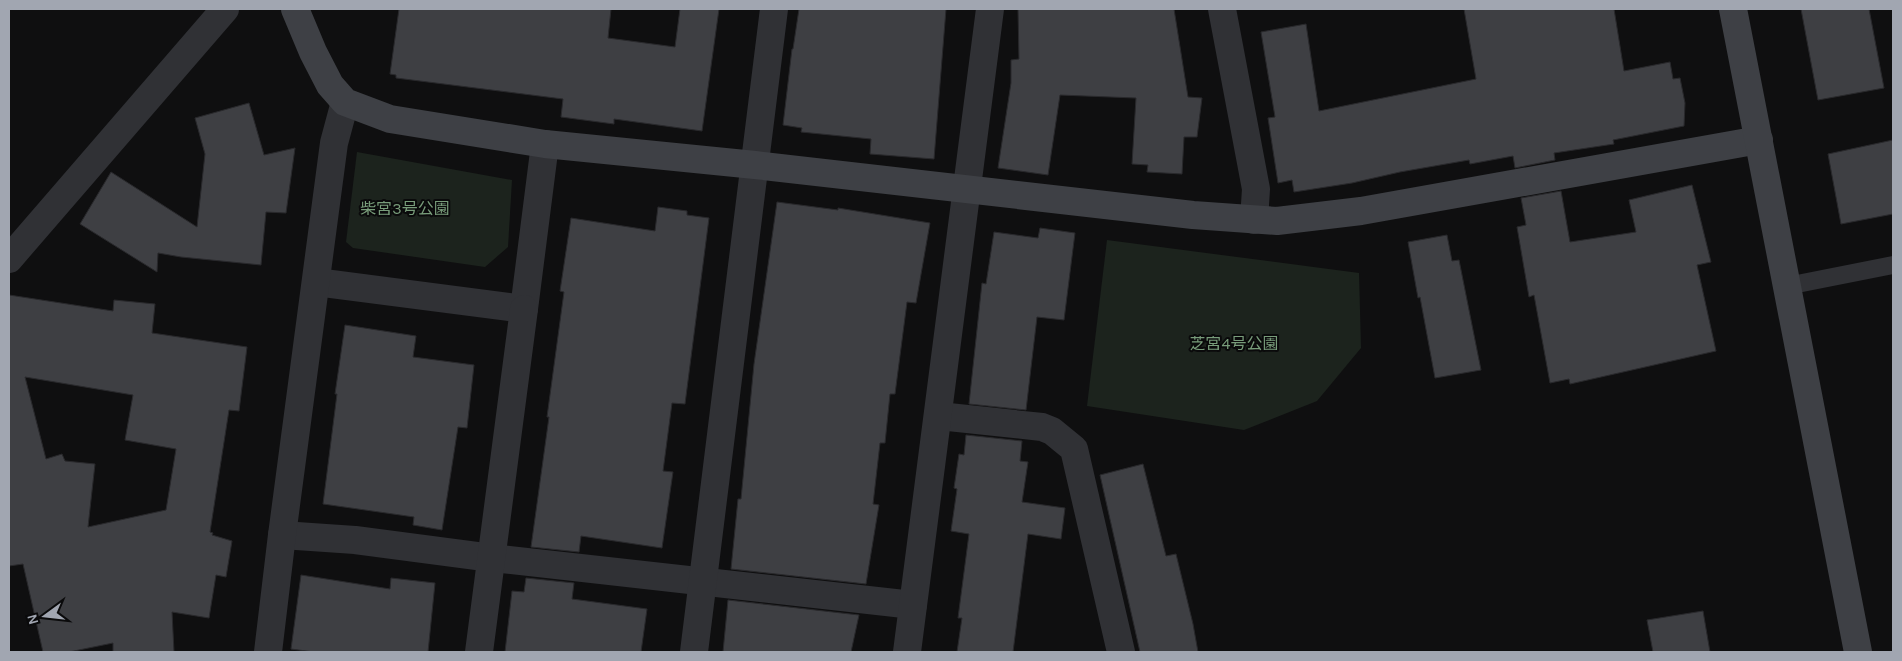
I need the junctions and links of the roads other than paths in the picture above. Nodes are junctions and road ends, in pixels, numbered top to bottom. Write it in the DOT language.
graph roads {
  1 [pos="225,9"];
  2 [pos="295,9"];
  3 [pos="774,9"];
  4 [pos="990,9"];
  5 [pos="1222,9"];
  6 [pos="1733,9"];
  7 [pos="345,102"];
  8 [pos="1759,140"];
  9 [pos="545,144"];
  10 [pos="754,165"];
  11 [pos="967,189"];
  12 [pos="1254,220"];
  13 [pos="9,260"];
  14 [pos="1893,265"];
  15 [pos="316,282"];
  16 [pos="1787,286"];
  17 [pos="524,308"];
  18 [pos="938,416"];
  19 [pos="282,535"];
  20 [pos="492,558"];
  21 [pos="703,582"];
  22 [pos="913,605"];
  23 [pos="268,652"];
  24 [pos="479,652"];
  25 [pos="694,652"];
  26 [pos="907,652"];
  27 [pos="1121,652"];
  28 [pos="1858,652"];
  1 -- 13 [label="street"];
  2 -- 7 [label="street"];
  3 -- 10 [label="street"];
  4 -- 11 [label="street"];
  5 -- 12 [label="street"];
  6 -- 8 [label="street"];
  7 -- 9 [label="street"];
  7 -- 15 [label="street"];
  8 -- 12 [label="street"];
  8 -- 16 [label="street"];
  9 -- 10 [label="street"];
  9 -- 17 [label="street"];
  10 -- 11 [label="street"];
  10 -- 21 [label="street"];
  11 -- 12 [label="street"];
  11 -- 18 [label="street"];
  14 -- 16 [label="lane"];
  15 -- 17 [label="street"];
  15 -- 19 [label="street"];
  16 -- 28 [label="street"];
  17 -- 20 [label="street"];
  18 -- 22 [label="street"];
  18 -- 27 [label="street"];
  19 -- 20 [label="street"];
  19 -- 23 [label="street"];
  20 -- 21 [label="street"];
  20 -- 24 [label="street"];
  21 -- 22 [label="street"];
  21 -- 25 [label="street"];
  22 -- 26 [label="street"];
}
